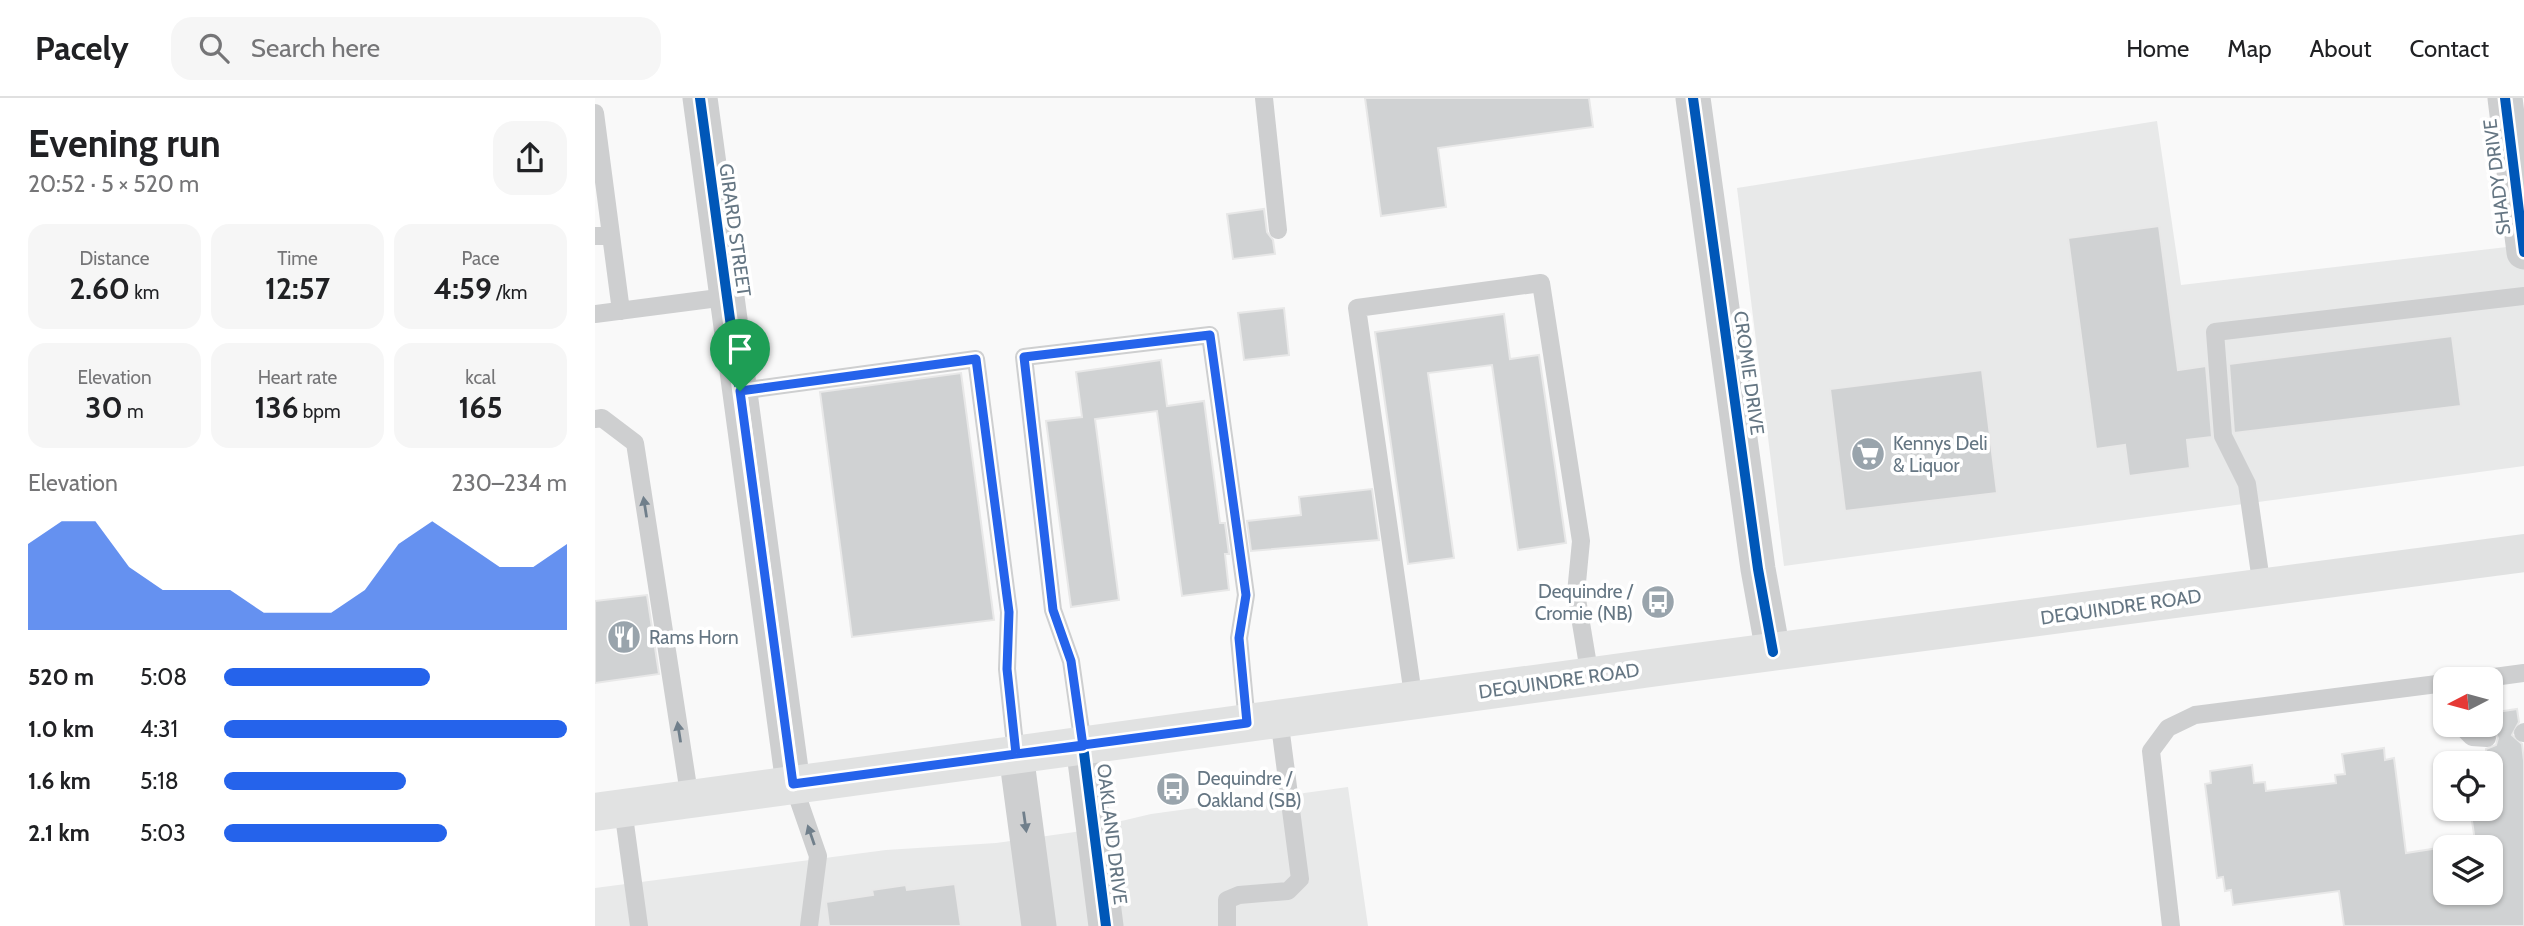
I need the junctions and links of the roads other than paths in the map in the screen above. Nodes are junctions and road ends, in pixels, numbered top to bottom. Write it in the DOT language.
graph roads {
  1 [pos="700,98"];
  2 [pos="1264,98"];
  3 [pos="1693,98"];
  4 [pos="2505,98"];
  5 [pos="595,113"];
  6 [pos="596,135"];
  7 [pos="1278,230"];
  8 [pos="603,235"];
  9 [pos="2524,252"];
  10 [pos="2524,296"];
  11 [pos="726,297"];
  12 [pos="621,311"];
  13 [pos="595,314"];
  14 [pos="740,391"];
  15 [pos="595,419"];
  16 [pos="2524,553"];
  17 [pos="2262,588"];
  18 [pos="1773,652"];
  19 [pos="2524,673"];
  20 [pos="2503,676"];
  21 [pos="1590,677"];
  22 [pos="2433,685"];
  23 [pos="1414,702"];
  24 [pos="1263,721"];
  25 [pos="2472,737"];
  26 [pos="2487,738"];
  27 [pos="1083,746"];
  28 [pos="1016,754"];
  29 [pos="793,784"];
  30 [pos="689,800"];
  31 [pos="609,811"];
  32 [pos="639,926"];
  33 [pos="809,926"];
  34 [pos="1039,926"];
  35 [pos="1106,926"];
  36 [pos="1227,926"];
  37 [pos="2171,926"];
  1 -- 11 [label="street, GIRARD STREET"];
  2 -- 7 [label="lane"];
  3 -- 18 [label="street, CROMIE DRIVE"];
  4 -- 9 [label="street, SHADY DRIVE"];
  5 -- 6 [label="lane"];
  6 -- 8 [label="lane"];
  8 -- 12 [label="lane"];
  10 -- 17 [label="lane"];
  11 -- 12 [label="lane"];
  11 -- 14 [label="street, GIRARD STREET"];
  12 -- 13 [label="lane"];
  14 -- 28 [label="lane"];
  14 -- 29 [label="street, GIRARD STREET"];
  30 -- 15 [label="lane, one-way"];
  16 -- 17 [label="main road, DEQUINDRE ROAD"];
  17 -- 18 [label="main road, DEQUINDRE ROAD"];
  18 -- 21 [label="main road, DEQUINDRE ROAD"];
  19 -- 20 [label="lane"];
  21 -- 23 [label="main road, DEQUINDRE ROAD"];
  21 -- 23 [label="lane"];
  22 -- 37 [label="lane"];
  23 -- 24 [label="main road, DEQUINDRE ROAD"];
  24 -- 27 [label="main road, DEQUINDRE ROAD"];
  24 -- 27 [label="lane"];
  24 -- 36 [label="lane"];
  25 -- 26 [label="lane"];
  27 -- 28 [label="main road, DEQUINDRE ROAD"];
  27 -- 35 [label="street, OAKLAND DRIVE"];
  28 -- 29 [label="main road, DEQUINDRE ROAD"];
  28 -- 34 [label="street, one-way"];
  29 -- 30 [label="main road, DEQUINDRE ROAD"];
  33 -- 29 [label="lane, one-way"];
  30 -- 31 [label="main road, DEQUINDRE ROAD"];
  31 -- 32 [label="lane"];
}
